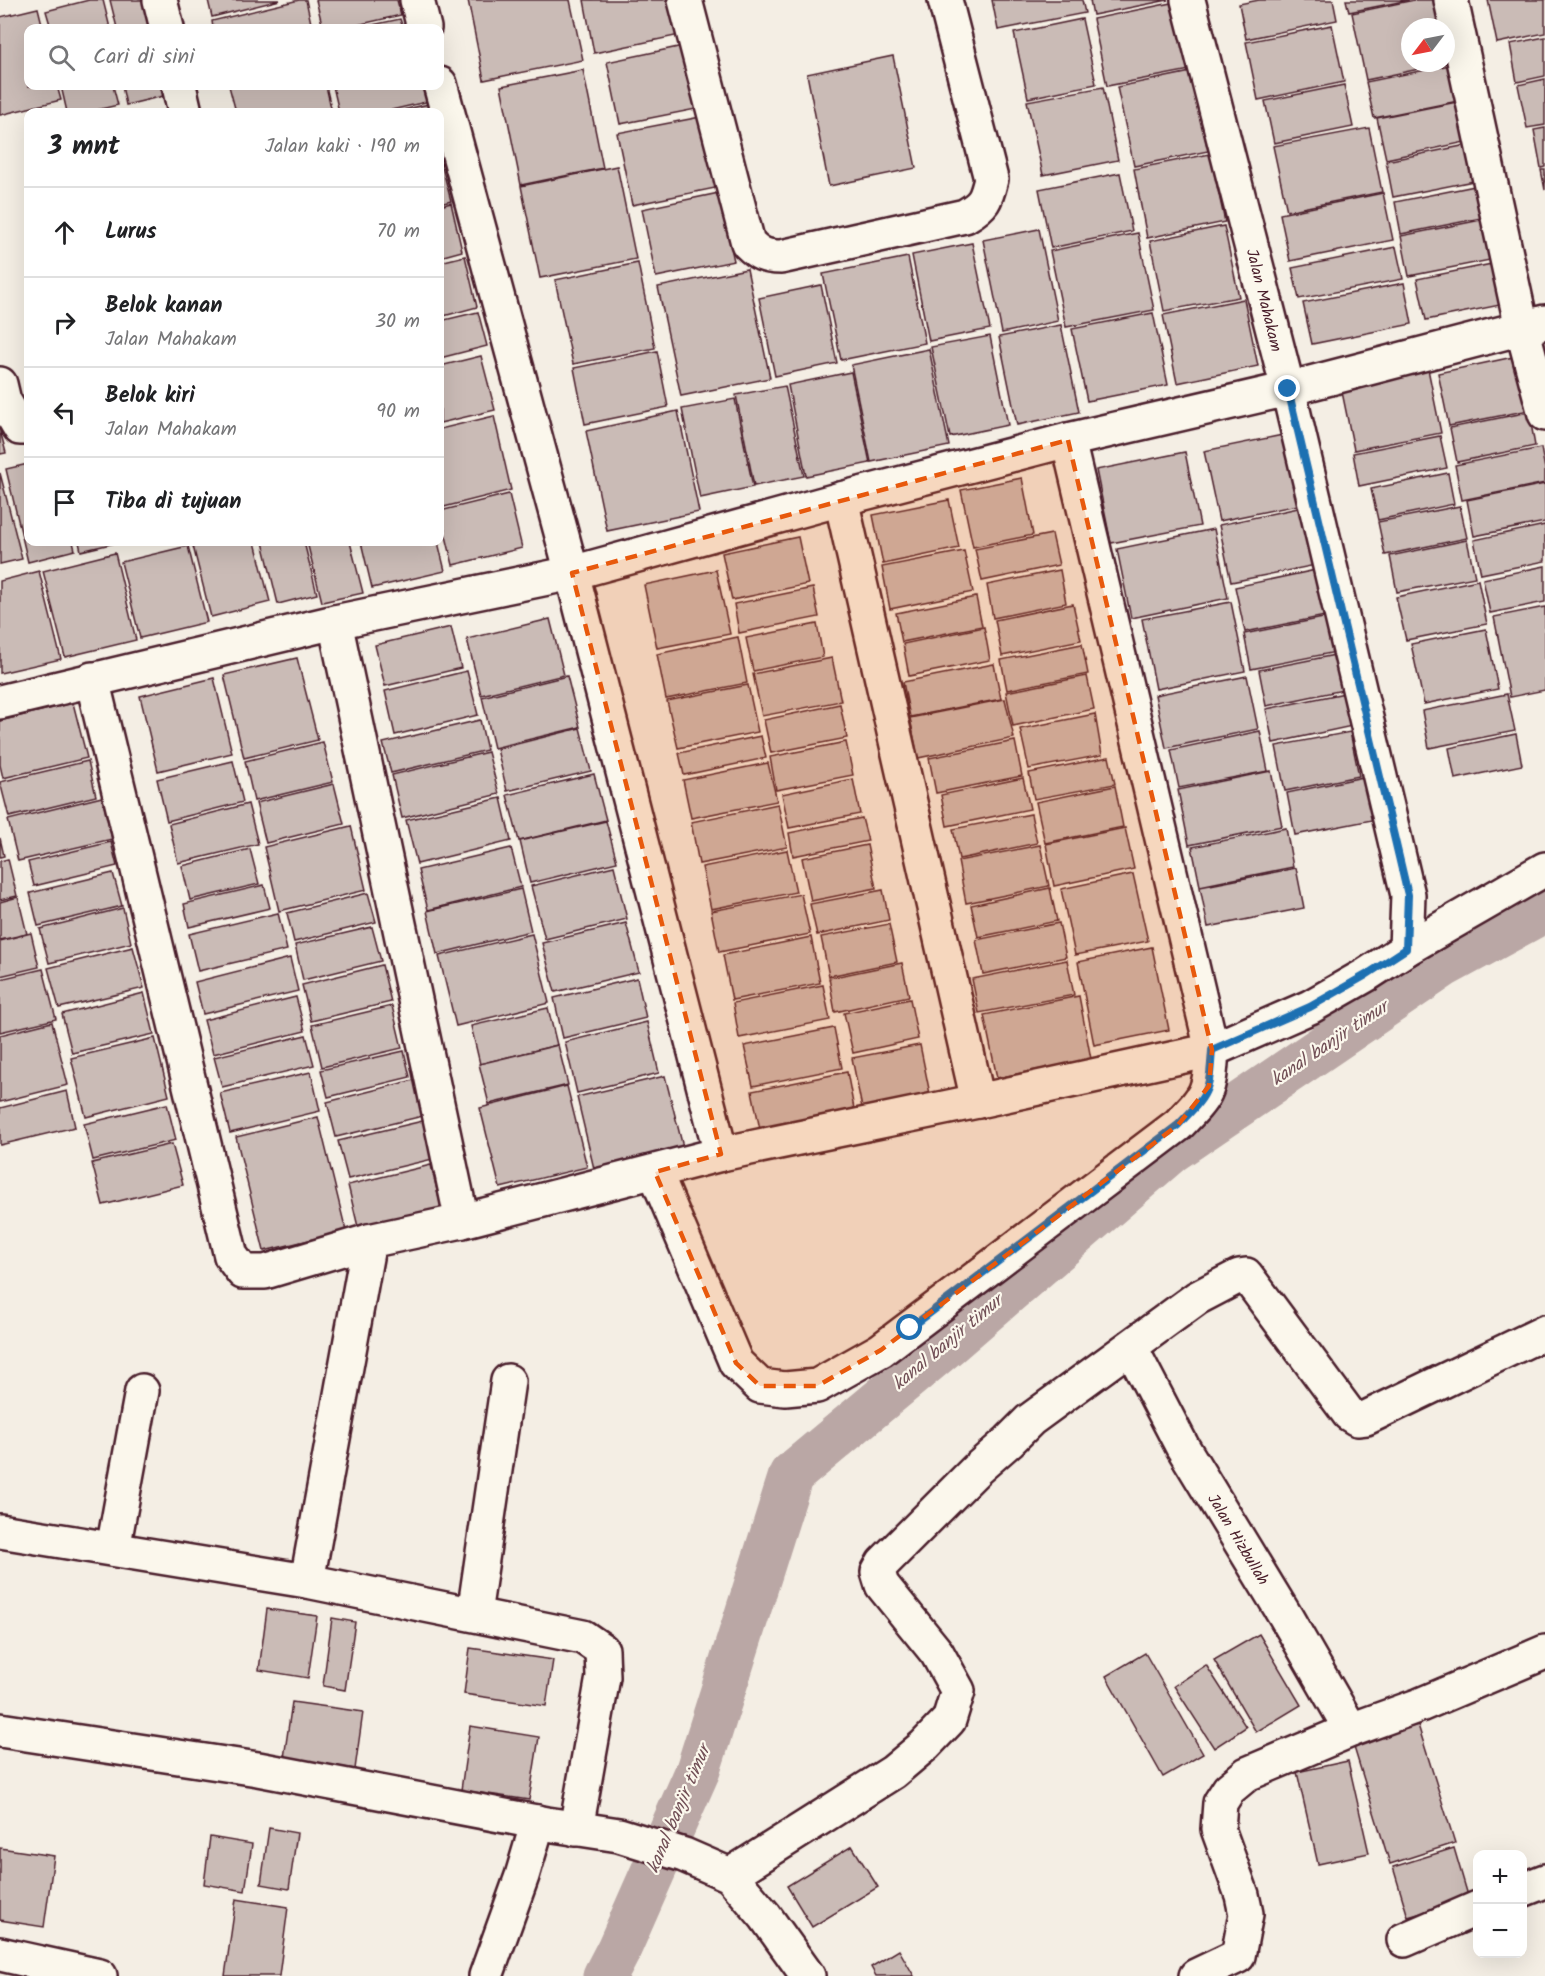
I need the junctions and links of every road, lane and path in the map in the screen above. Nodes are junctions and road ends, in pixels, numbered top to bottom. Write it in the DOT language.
graph roads {
  1 [pos="160,0"];
  2 [pos="417,0"];
  3 [pos="685,0"];
  4 [pos="945,0"];
  5 [pos="1188,0"];
  6 [pos="1451,0"];
  7 [pos="165,24"];
  8 [pos="423,24"];
  9 [pos="180,90"];
  10 [pos="442,90"];
  11 [pos="184,108"];
  12 [pos="1534,325"];
  13 [pos="0,384"];
  14 [pos="1288,389"];
  15 [pos="1545,414"];
  16 [pos="24,428"];
  17 [pos="1068,440"];
  18 [pos="841,499"];
  19 [pos="572,573"];
  20 [pos="335,622"];
  21 [pos="92,679"];
  22 [pos="0,702"];
  23 [pos="1545,868"];
  24 [pos="1406,949"];
  25 [pos="1212,1050"];
  26 [pos="978,1101"];
  27 [pos="721,1154"];
  28 [pos="655,1172"];
  29 [pos="462,1221"];
  30 [pos="369,1241"];
  31 [pos="1545,1332"];
  32 [pos="1131,1348"];
  33 [pos="508,1382"];
  34 [pos="142,1391"];
  35 [pos="0,1531"];
  36 [pos="113,1549"];
  37 [pos="307,1581"];
  38 [pos="474,1614"];
  39 [pos="1545,1652"];
  40 [pos="0,1730"];
  41 [pos="1351,1730"];
  42 [pos="538,1822"];
  43 [pos="576,1829"];
  44 [pos="729,1875"];
  45 [pos="1545,1881"];
  46 [pos="1527,1888"];
  47 [pos="1473,1910"];
  48 [pos="1404,1940"];
  49 [pos="0,1954"];
  50 [pos="1241,1966"];
  51 [pos="100,1976"];
  52 [pos="486,1976"];
  53 [pos="808,1976"];
  54 [pos="1196,1976"];
  1 -- 7 [label="street"];
  2 -- 8 [label="street"];
  3 -- 4 [label="street"];
  5 -- 14 [label="street, Jalan Mahakam"];
  6 -- 12 [label="street"];
  9 -- 11 [label="street"];
  10 -- 19 [label="street"];
  12 -- 14 [label="street"];
  12 -- 15 [label="street"];
  13 -- 16 [label="street"];
  14 -- 17 [label="street"];
  14 -- 24 [label="street, Jalan Mahakam"];
  17 -- 18 [label="street"];
  17 -- 25 [label="street"];
  18 -- 19 [label="street"];
  18 -- 26 [label="street"];
  19 -- 20 [label="street"];
  19 -- 27 [label="street"];
  20 -- 21 [label="street"];
  20 -- 29 [label="street"];
  21 -- 22 [label="street"];
  21 -- 30 [label="street"];
  23 -- 24 [label="street"];
  24 -- 25 [label="street"];
  25 -- 26 [label="street"];
  25 -- 28 [label="street"];
  26 -- 27 [label="street"];
  27 -- 28 [label="street"];
  28 -- 29 [label="street"];
  29 -- 30 [label="street"];
  30 -- 37 [label="street"];
  31 -- 32 [label="street"];
  32 -- 41 [label="street, Jalan Hizbullah"];
  32 -- 44 [label="street"];
  33 -- 38 [label="street"];
  34 -- 36 [label="street"];
  35 -- 36 [label="street"];
  36 -- 37 [label="street"];
  37 -- 38 [label="street"];
  38 -- 43 [label="street"];
  39 -- 41 [label="street"];
  40 -- 42 [label="street"];
  41 -- 50 [label="street"];
  42 -- 43 [label="street"];
  42 -- 52 [label="street"];
  43 -- 44 [label="street"];
  44 -- 53 [label="street"];
  45 -- 46 [label="street"];
  47 -- 48 [label="street"];
  49 -- 51 [label="street"];
  50 -- 54 [label="street"];
}
